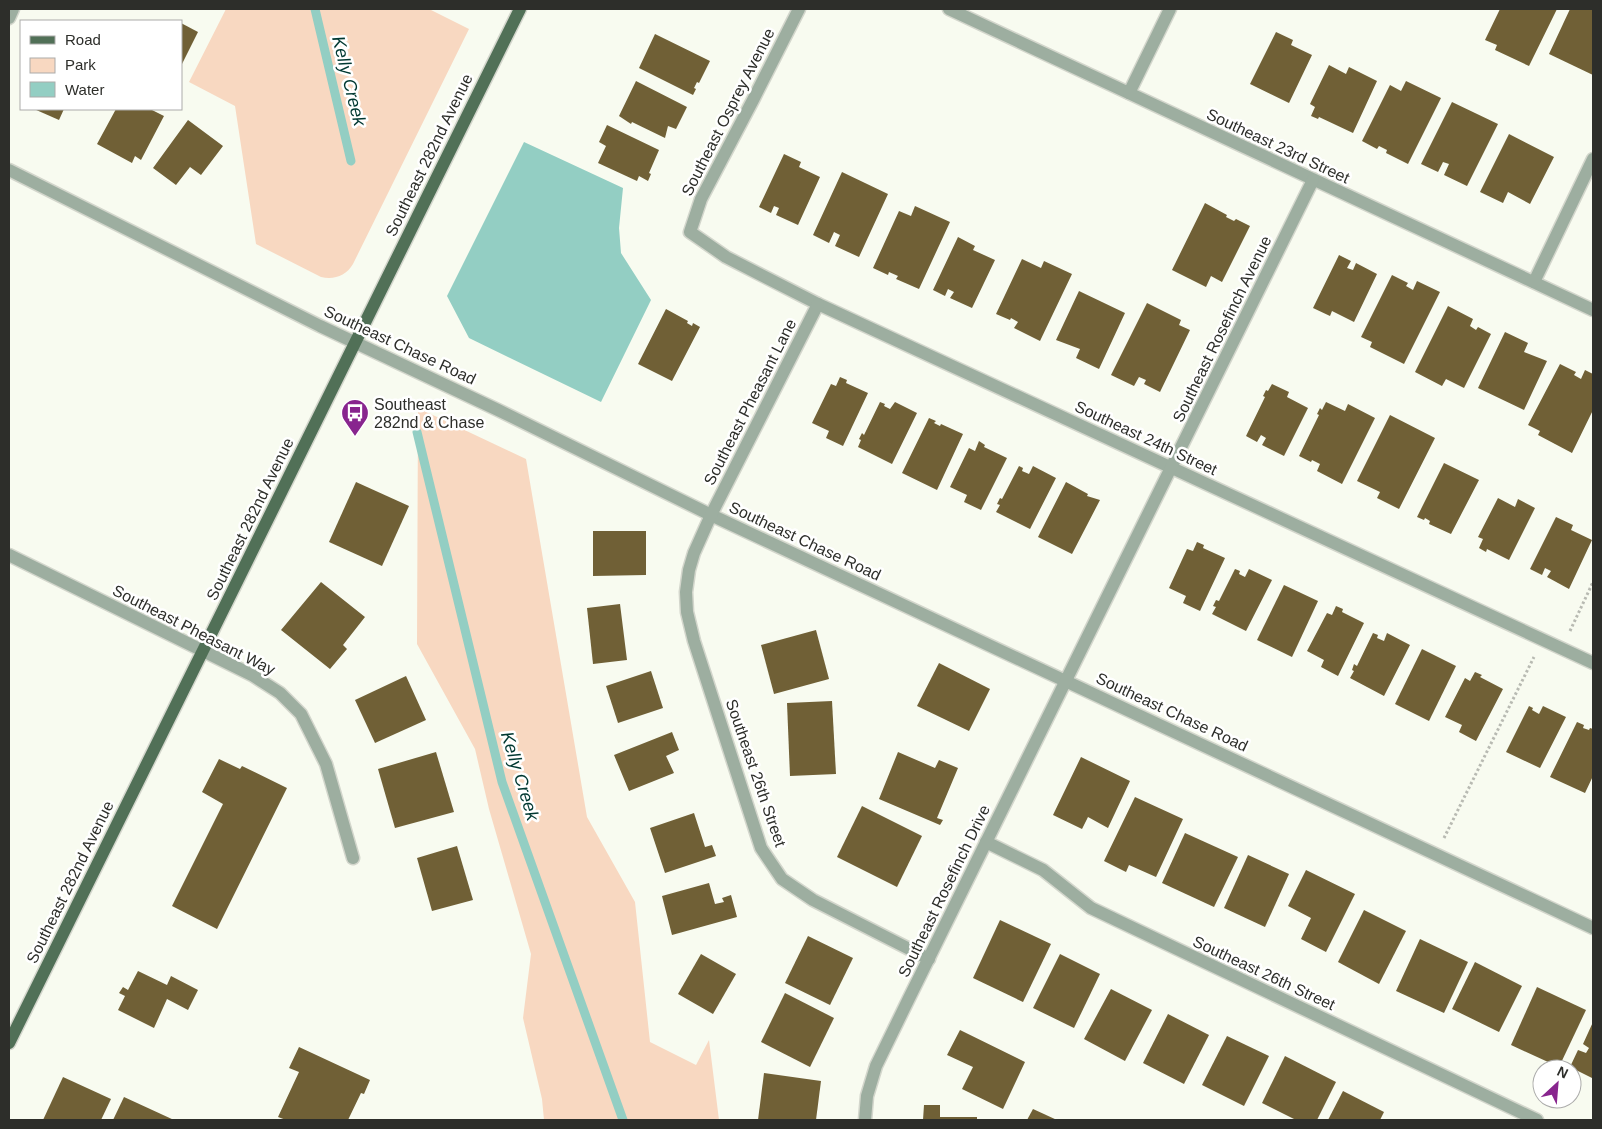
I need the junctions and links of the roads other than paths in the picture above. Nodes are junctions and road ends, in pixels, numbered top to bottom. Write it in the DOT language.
graph roads {
  1 [pos="14,9"];
  2 [pos="520,9"];
  3 [pos="799,9"];
  4 [pos="949,9"];
  5 [pos="1170,9"];
  6 [pos="9,18"];
  7 [pos="1129,93"];
  8 [pos="1593,159"];
  9 [pos="9,170"];
  10 [pos="1313,180"];
  11 [pos="690,232"];
  12 [pos="1534,282"];
  13 [pos="818,304"];
  14 [pos="1593,310"];
  15 [pos="355,342"];
  16 [pos="1172,468"];
  17 [pos="711,514"];
  18 [pos="9,555"];
  19 [pos="203,650"];
  20 [pos="1593,663"];
  21 [pos="1065,680"];
  22 [pos="986,842"];
  23 [pos="353,858"];
  24 [pos="1593,928"];
  25 [pos="928,959"];
  26 [pos="9,1043"];
  27 [pos="865,1120"];
  28 [pos="1537,1120"];
  1 -- 6 [label="street"];
  2 -- 15 [label="main road, Southeast 282nd Avenue"];
  3 -- 11 [label="street, Southeast Osprey Avenue"];
  4 -- 7 [label="street, Southeast 23rd Street"];
  5 -- 7 [label="street"];
  7 -- 10 [label="street, Southeast 23rd Street"];
  8 -- 12 [label="street"];
  9 -- 15 [label="street, Southeast Chase Road"];
  10 -- 12 [label="street, Southeast 23rd Street"];
  10 -- 16 [label="street, Southeast Rosefinch Avenue"];
  11 -- 13 [label="street, Southeast 24th Street"];
  12 -- 14 [label="street, Southeast 23rd Street"];
  13 -- 16 [label="street, Southeast 24th Street"];
  13 -- 17 [label="street, Southeast Pheasant Lane"];
  15 -- 17 [label="street, Southeast Chase Road"];
  15 -- 19 [label="main road, Southeast 282nd Avenue"];
  16 -- 20 [label="street, Southeast 24th Street"];
  16 -- 21 [label="street, Southeast Rosefinch Avenue"];
  17 -- 21 [label="street, Southeast Chase Road"];
  17 -- 25 [label="street, Southeast 26th Street"];
  18 -- 19 [label="street, Southeast Pheasant Way"];
  19 -- 23 [label="street, Southeast Pheasant Way"];
  19 -- 26 [label="main road, Southeast 282nd Avenue"];
  21 -- 22 [label="street, Southeast Rosefinch Drive"];
  21 -- 24 [label="street, Southeast Chase Road"];
  22 -- 25 [label="street, Southeast Rosefinch Drive"];
  22 -- 28 [label="street, Southeast 26th Street"];
  25 -- 27 [label="street, Southeast Rosefinch Drive"];
}
